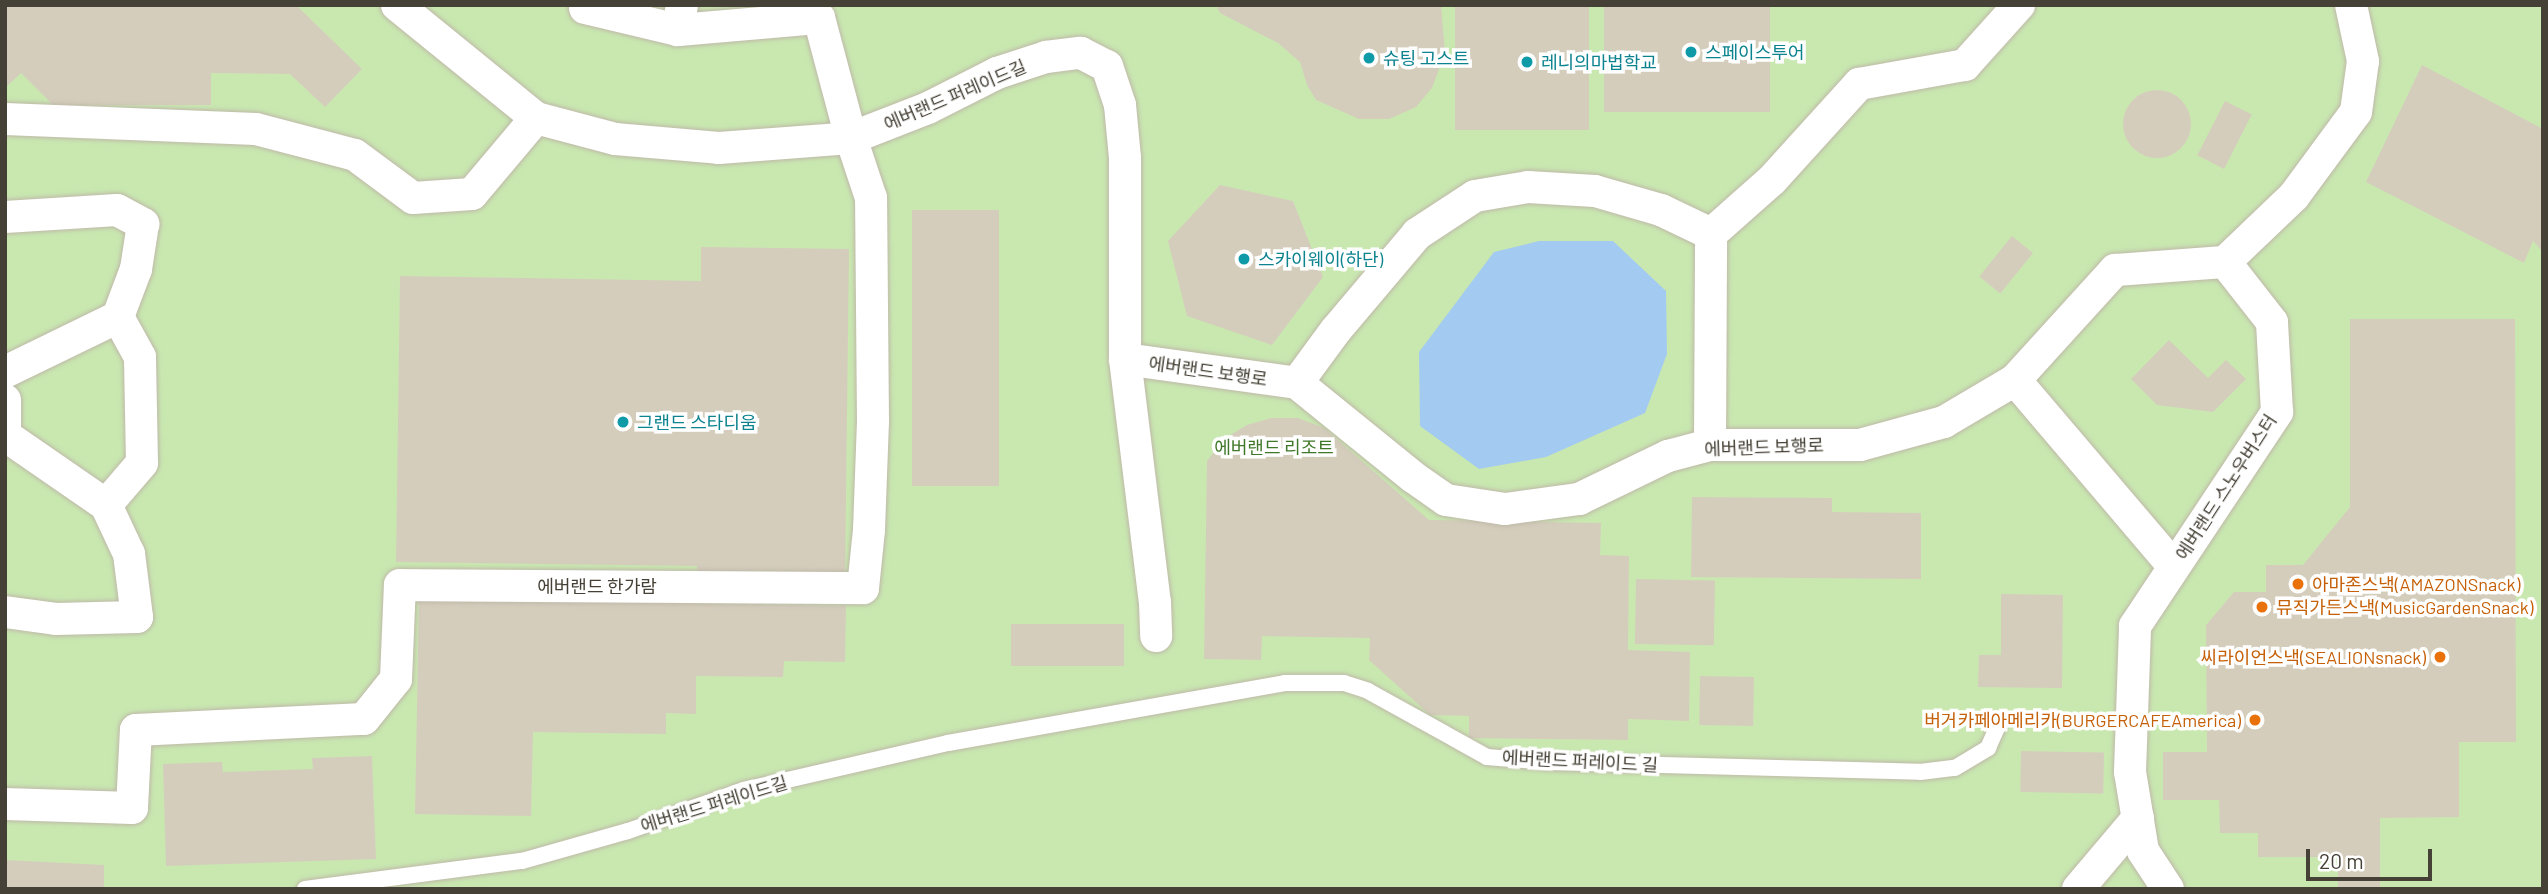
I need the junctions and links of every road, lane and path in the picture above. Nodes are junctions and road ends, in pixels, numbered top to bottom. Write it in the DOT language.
graph roads {
  1 [pos="397,5"];
  2 [pos="2019,5"];
  3 [pos="2351,5"];
  4 [pos="585,8"];
  5 [pos="680,18"];
  6 [pos="536,118"];
  7 [pos="5,119"];
  8 [pos="851,138"];
  9 [pos="5,218"];
  10 [pos="1711,233"];
  11 [pos="2225,262"];
  12 [pos="118,317"];
  13 [pos="1125,359"];
  14 [pos="5,372"];
  15 [pos="2015,380"];
  16 [pos="1297,383"];
  17 [pos="5,400"];
  18 [pos="6,436"];
  19 [pos="1710,445"];
  20 [pos="106,505"];
  21 [pos="2174,567"];
  22 [pos="5,612"];
  23 [pos="1156,636"];
  24 [pos="1163,702"];
  25 [pos="1998,726"];
  26 [pos="5,804"];
  27 [pos="2138,818"];
  28 [pos="305,889"];
  29 [pos="2078,889"];
  30 [pos="2168,889"];
  1 -- 6 [label="street, 에버랜드 퍼레이드길"];
  2 -- 10 [label="street"];
  3 -- 11 [label="street"];
  4 -- 5 [label="street"];
  5 -- 8 [label="street, 에버랜드 한가람"];
  6 -- 7 [label="street"];
  6 -- 8 [label="street, 에버랜드 퍼레이드길"];
  8 -- 13 [label="street, 에버랜드 퍼레이드길"];
  8 -- 26 [label="street, 에버랜드 한가람"];
  9 -- 12 [label="street"];
  10 -- 16 [label="street"];
  10 -- 19 [label="street"];
  11 -- 15 [label="street, 에버랜드 보행로"];
  11 -- 21 [label="street, 에버랜드 스노우버스터"];
  12 -- 14 [label="street"];
  12 -- 20 [label="street"];
  13 -- 16 [label="street, 에버랜드 보행로"];
  13 -- 23 [label="street, 에버랜드 퍼레이드길"];
  15 -- 19 [label="street, 에버랜드 보행로"];
  15 -- 21 [label="street"];
  16 -- 19 [label="street, 에버랜드 보행로"];
  17 -- 18 [label="street"];
  18 -- 20 [label="street"];
  20 -- 22 [label="street"];
  21 -- 27 [label="street, 에버랜드 스노우버스터"];
  24 -- 25 [label="lane, 에버랜드 퍼레이드 길"];
  24 -- 28 [label="lane, 에버랜드 퍼레이드길"];
  27 -- 29 [label="street"];
  27 -- 30 [label="street, 에버랜드 스노우버스터"];
}
